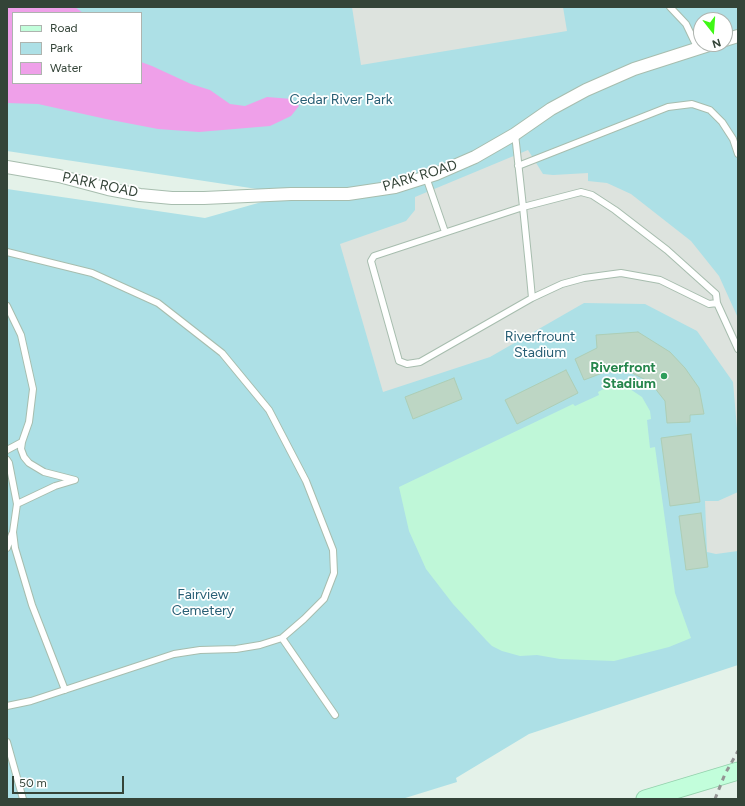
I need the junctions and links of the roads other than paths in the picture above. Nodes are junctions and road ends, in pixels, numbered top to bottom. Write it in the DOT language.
graph roads {
  1 [pos="670,7"];
  2 [pos="693,39"];
  3 [pos="693,51"];
  4 [pos="515,134"];
  5 [pos="738,154"];
  6 [pos="518,166"];
  7 [pos="7,167"];
  8 [pos="426,177"];
  9 [pos="523,206"];
  10 [pos="445,232"];
  11 [pos="7,252"];
  12 [pos="532,298"];
  13 [pos="717,303"];
  14 [pos="7,306"];
  15 [pos="738,349"];
  16 [pos="22,442"];
  17 [pos="7,450"];
  18 [pos="7,460"];
  19 [pos="18,504"];
  20 [pos="13,532"];
  21 [pos="7,548"];
  22 [pos="282,638"];
  23 [pos="65,690"];
  24 [pos="7,706"];
  25 [pos="335,715"];
  26 [pos="7,742"];
  27 [pos="738,771"];
  28 [pos="23,799"];
  29 [pos="645,799"];
  1 -- 2 [label="lane"];
  3 -- 4 [label="street, PARK ROAD"];
  4 -- 6 [label="lane"];
  4 -- 8 [label="street, PARK ROAD"];
  5 -- 6 [label="lane"];
  6 -- 9 [label="lane"];
  7 -- 8 [label="street, PARK ROAD"];
  8 -- 10 [label="lane"];
  9 -- 10 [label="lane"];
  9 -- 12 [label="lane"];
  9 -- 13 [label="lane"];
  10 -- 12 [label="lane"];
  11 -- 22 [label="lane"];
  12 -- 13 [label="lane"];
  13 -- 15 [label="lane"];
  14 -- 16 [label="lane"];
  16 -- 17 [label="lane"];
  16 -- 19 [label="lane"];
  18 -- 19 [label="lane"];
  19 -- 20 [label="lane"];
  20 -- 21 [label="lane"];
  20 -- 23 [label="lane"];
  22 -- 23 [label="lane"];
  22 -- 25 [label="lane"];
  23 -- 24 [label="lane"];
  26 -- 28 [label="lane"];
  27 -- 29 [label="main road"];
}
